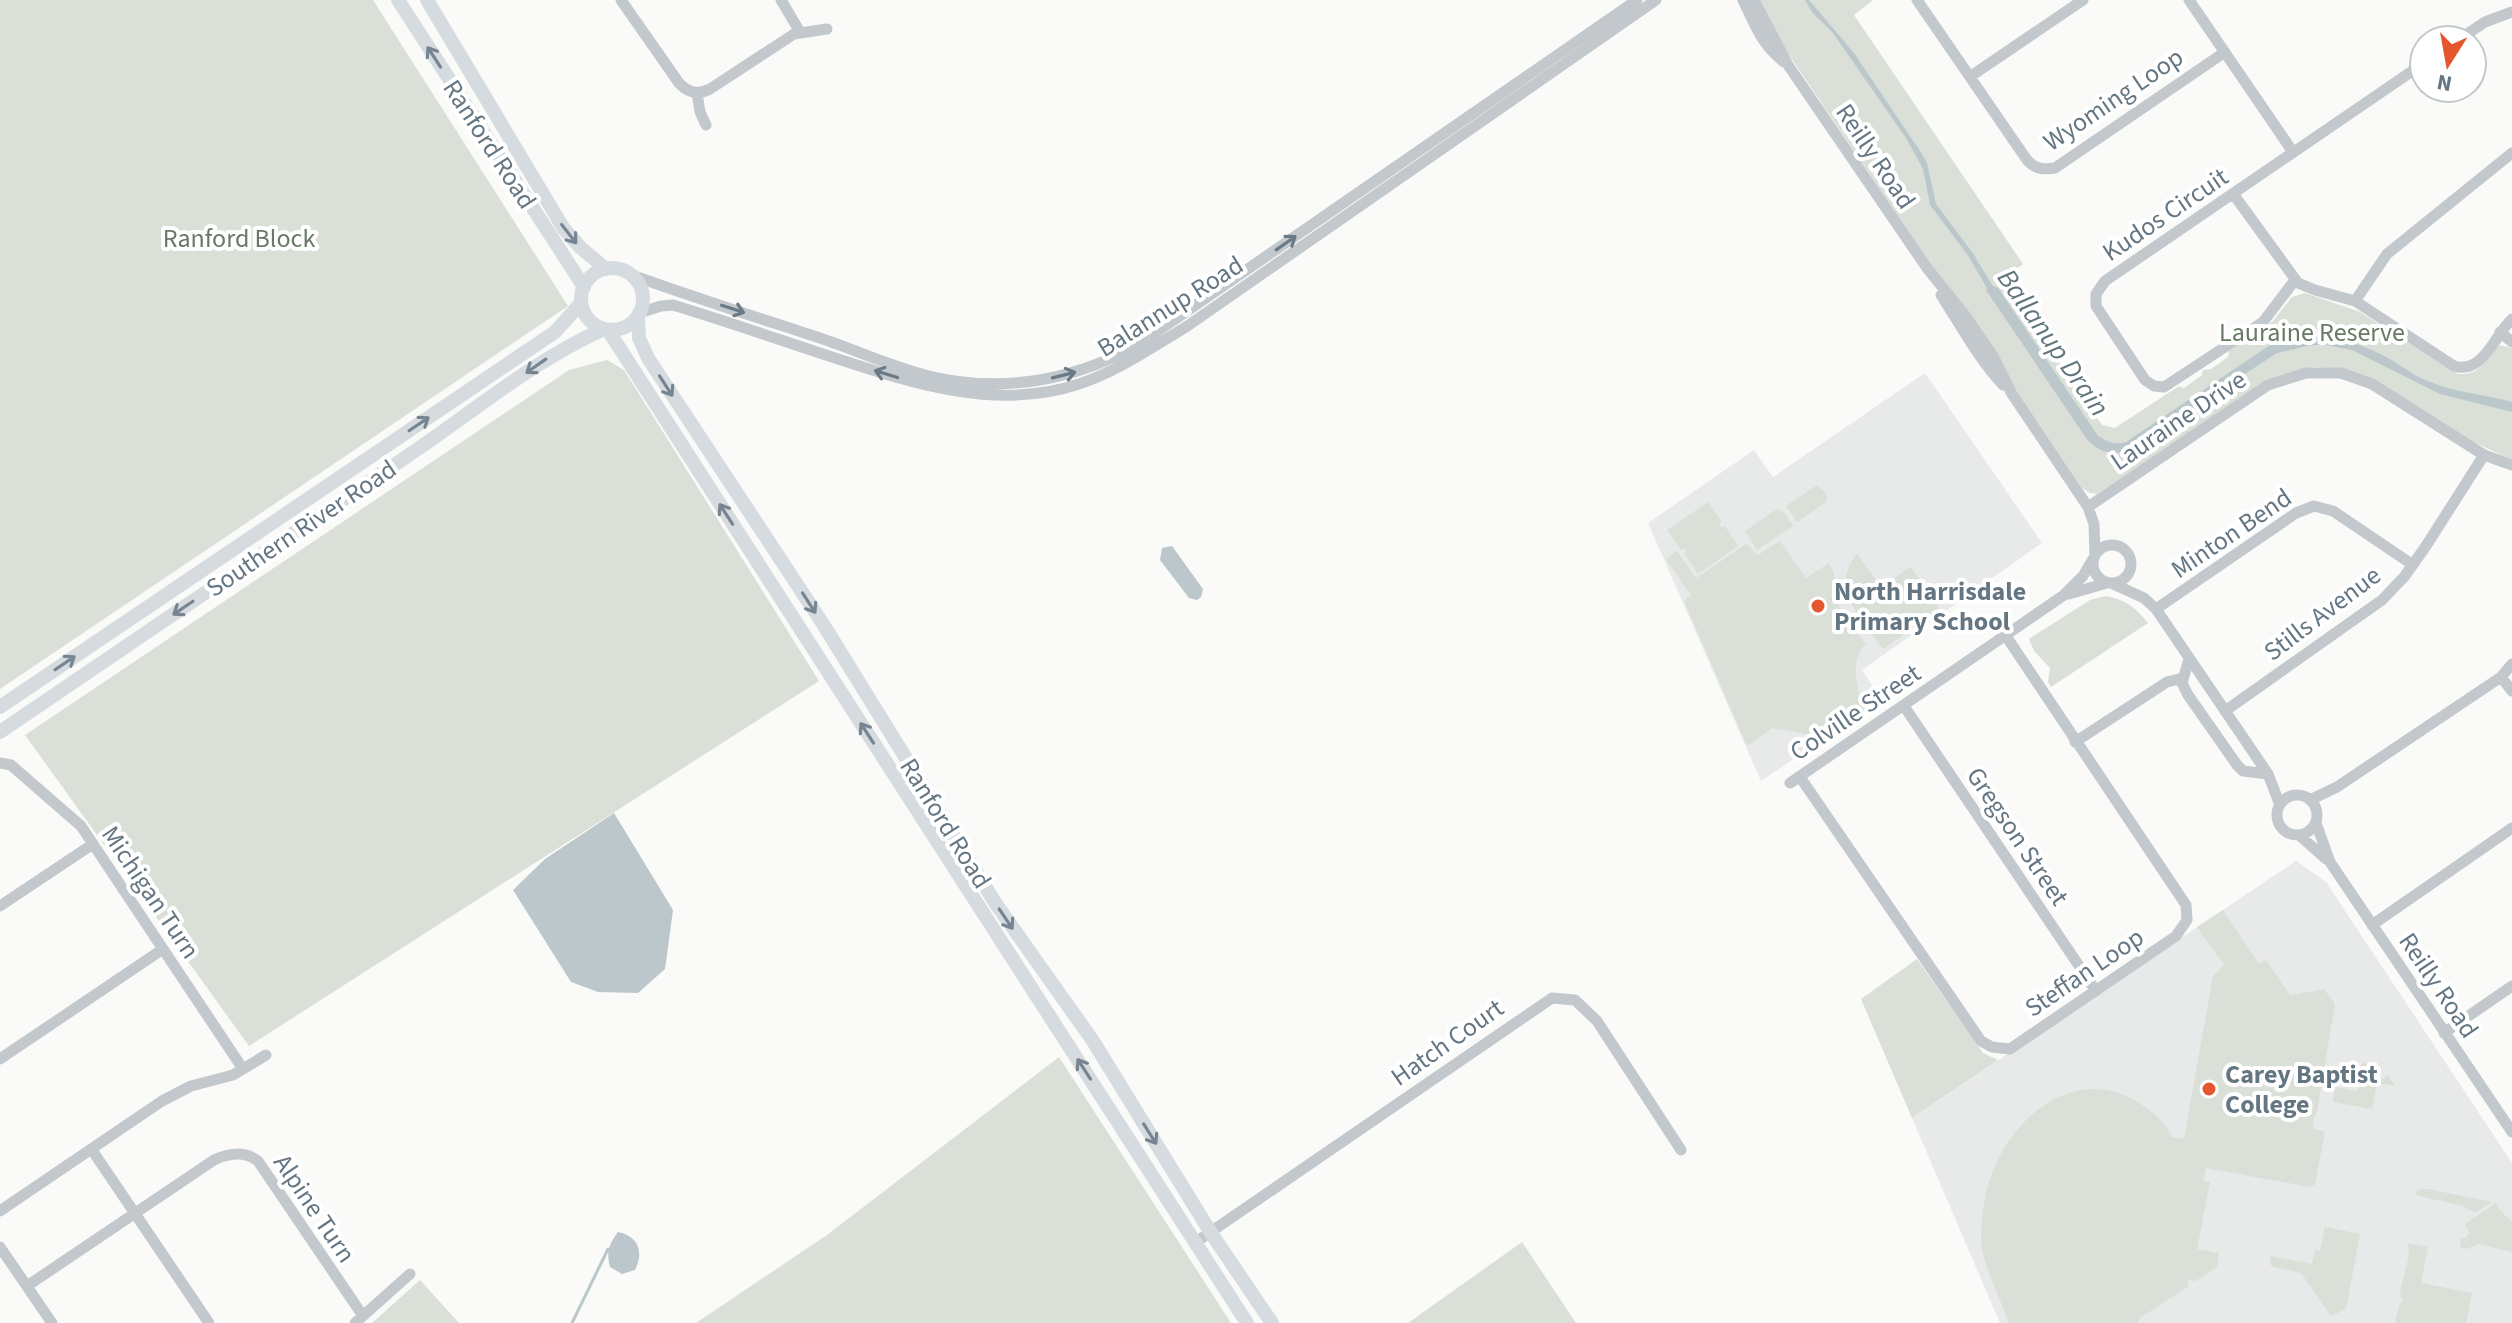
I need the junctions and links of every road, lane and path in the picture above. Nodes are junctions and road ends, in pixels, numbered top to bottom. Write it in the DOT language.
graph roads {
  1 [pos="398,0"];
  2 [pos="427,0"];
  3 [pos="621,0"];
  4 [pos="781,0"];
  5 [pos="1637,0"];
  6 [pos="1656,0"];
  7 [pos="1743,0"];
  8 [pos="1754,0"];
  9 [pos="1917,0"];
  10 [pos="2083,0"];
  11 [pos="2189,0"];
  12 [pos="2512,12"];
  13 [pos="2482,24"];
  14 [pos="827,29"];
  15 [pos="800,32"];
  16 [pos="2225,52"];
  17 [pos="1788,65"];
  18 [pos="2408,74"];
  19 [pos="1971,76"];
  20 [pos="697,93"];
  21 [pos="706,125"];
  22 [pos="2293,152"];
  23 [pos="2512,153"];
  24 [pos="2234,195"];
  25 [pos="606,269"];
  26 [pos="629,274"];
  27 [pos="2295,280"];
  28 [pos="584,287"];
  29 [pos="2355,301"];
  30 [pos="581,303"];
  31 [pos="1202,309"];
  32 [pos="638,314"];
  33 [pos="2512,319"];
  34 [pos="606,329"];
  35 [pos="2500,332"];
  36 [pos="2512,342"];
  37 [pos="2484,455"];
  38 [pos="2512,465"];
  39 [pos="2088,507"];
  40 [pos="2094,524"];
  41 [pos="2117,546"];
  42 [pos="2094,557"];
  43 [pos="2131,565"];
  44 [pos="2413,565"];
  45 [pos="2109,583"];
  46 [pos="2064,595"];
  47 [pos="2144,598"];
  48 [pos="2156,609"];
  49 [pos="2006,636"];
  50 [pos="2189,659"];
  51 [pos="2512,664"];
  52 [pos="2501,677"];
  53 [pos="2183,678"];
  54 [pos="2512,691"];
  55 [pos="1904,706"];
  56 [pos="0,707"];
  57 [pos="2225,711"];
  58 [pos="0,732"];
  59 [pos="2075,742"];
  60 [pos="0,763"];
  61 [pos="2269,776"];
  62 [pos="1795,780"];
  63 [pos="2337,787"];
  64 [pos="2293,796"];
  65 [pos="2310,800"];
  66 [pos="2280,805"];
  67 [pos="2317,819"];
  68 [pos="2512,828"];
  69 [pos="2299,835"];
  70 [pos="93,844"];
  71 [pos="2330,862"];
  72 [pos="0,906"];
  73 [pos="2372,925"];
  74 [pos="163,949"];
  75 [pos="2512,986"];
  76 [pos="2096,991"];
  77 [pos="2444,1033"];
  78 [pos="266,1055"];
  79 [pos="0,1059"];
  80 [pos="243,1069"];
  81 [pos="2512,1132"];
  82 [pos="92,1150"];
  83 [pos="1681,1150"];
  84 [pos="0,1211"];
  85 [pos="135,1212"];
  86 [pos="1211,1233"];
  87 [pos="1196,1242"];
  88 [pos="0,1247"];
  89 [pos="410,1274"];
  90 [pos="27,1286"];
  91 [pos="359,1319"];
  92 [pos="52,1323"];
  93 [pos="209,1323"];
  94 [pos="1247,1323"];
  95 [pos="1272,1323"];
  28 -- 1 [label="main road, Ranford Road, one-way"];
  2 -- 25 [label="main road, Ranford Road, one-way"];
  3 -- 20 [label="street"];
  4 -- 15 [label="street"];
  31 -- 5 [label="street, Balannup Road, one-way"];
  6 -- 31 [label="street, Balannup Road"];
  7 -- 17 [label="street, Reilly Road"];
  8 -- 17 [label="street, Reilly Road"];
  9 -- 19 [label="street, Wyoming Loop"];
  10 -- 19 [label="street"];
  11 -- 16 [label="street"];
  12 -- 13 [label="street"];
  14 -- 15 [label="street"];
  15 -- 20 [label="street"];
  16 -- 19 [label="street, Wyoming Loop"];
  16 -- 22 [label="street"];
  17 -- 39 [label="street, Reilly Road"];
  18 -- 22 [label="street, Kudos Circuit"];
  20 -- 21 [label="street"];
  22 -- 24 [label="street, Kudos Circuit"];
  23 -- 29 [label="street"];
  24 -- 27 [label="street"];
  24 -- 27 [label="street, Kudos Circuit"];
  25 -- 26 [label="main road"];
  25 -- 28 [label="main road"];
  26 -- 31 [label="street, Balannup Road, one-way"];
  26 -- 32 [label="main road"];
  27 -- 29 [label="street"];
  28 -- 30 [label="main road"];
  29 -- 35 [label="street"];
  30 -- 34 [label="main road"];
  56 -- 30 [label="main road, Southern River Road, one-way"];
  31 -- 32 [label="street, Balannup Road, one-way"];
  32 -- 34 [label="main road"];
  32 -- 86 [label="main road, Ranford Road, one-way"];
  33 -- 35 [label="street"];
  34 -- 58 [label="main road, Southern River Road, one-way"];
  87 -- 34 [label="main road, Ranford Road, one-way"];
  35 -- 36 [label="street"];
  37 -- 38 [label="street, Lauraine Drive"];
  37 -- 39 [label="street, Lauraine Drive"];
  37 -- 44 [label="street, Stills Avenue"];
  39 -- 40 [label="street, Reilly Road"];
  40 -- 41 [label="street, Reilly Road"];
  40 -- 42 [label="street, Reilly Road"];
  41 -- 42 [label="street"];
  41 -- 43 [label="street"];
  42 -- 45 [label="street"];
  42 -- 46 [label="street, Colville Street"];
  43 -- 45 [label="street"];
  43 -- 47 [label="street"];
  44 -- 48 [label="street, Minton Bend"];
  44 -- 57 [label="street, Stills Avenue"];
  45 -- 46 [label="street, Colville Street"];
  45 -- 47 [label="street"];
  46 -- 49 [label="street, Colville Street"];
  47 -- 48 [label="street"];
  48 -- 50 [label="street"];
  49 -- 55 [label="street, Colville Street"];
  49 -- 59 [label="street, Steffan Loop"];
  50 -- 53 [label="street"];
  50 -- 57 [label="street"];
  51 -- 52 [label="street"];
  52 -- 54 [label="street"];
  52 -- 63 [label="street"];
  53 -- 59 [label="street"];
  53 -- 61 [label="street"];
  55 -- 62 [label="street, Colville Street"];
  55 -- 76 [label="street, Gregson Street"];
  57 -- 61 [label="street"];
  59 -- 76 [label="street, Steffan Loop"];
  60 -- 70 [label="street, Michigan Turn"];
  61 -- 64 [label="street"];
  61 -- 66 [label="street"];
  62 -- 76 [label="street, Steffan Loop"];
  63 -- 65 [label="street"];
  63 -- 67 [label="street"];
  64 -- 65 [label="street"];
  64 -- 66 [label="street"];
  65 -- 67 [label="street"];
  66 -- 69 [label="street"];
  67 -- 69 [label="street"];
  67 -- 71 [label="street, Reilly Road"];
  68 -- 73 [label="street"];
  69 -- 71 [label="street, Reilly Road"];
  70 -- 72 [label="street"];
  70 -- 74 [label="street, Michigan Turn"];
  71 -- 73 [label="street, Reilly Road"];
  73 -- 77 [label="street, Reilly Road"];
  74 -- 79 [label="street"];
  74 -- 80 [label="street, Michigan Turn"];
  75 -- 77 [label="street"];
  77 -- 81 [label="street, Reilly Road"];
  78 -- 80 [label="street"];
  80 -- 82 [label="street"];
  82 -- 84 [label="street"];
  82 -- 85 [label="street"];
  83 -- 86 [label="street, Hatch Court"];
  85 -- 90 [label="street"];
  85 -- 91 [label="street, Alpine Turn"];
  85 -- 93 [label="street"];
  86 -- 87 [label="street, Hatch Court"];
  86 -- 95 [label="main road, Ranford Road"];
  87 -- 94 [label="main road, Ranford Road"];
  88 -- 90 [label="street"];
  89 -- 91 [label="street"];
  90 -- 92 [label="street"];
}
